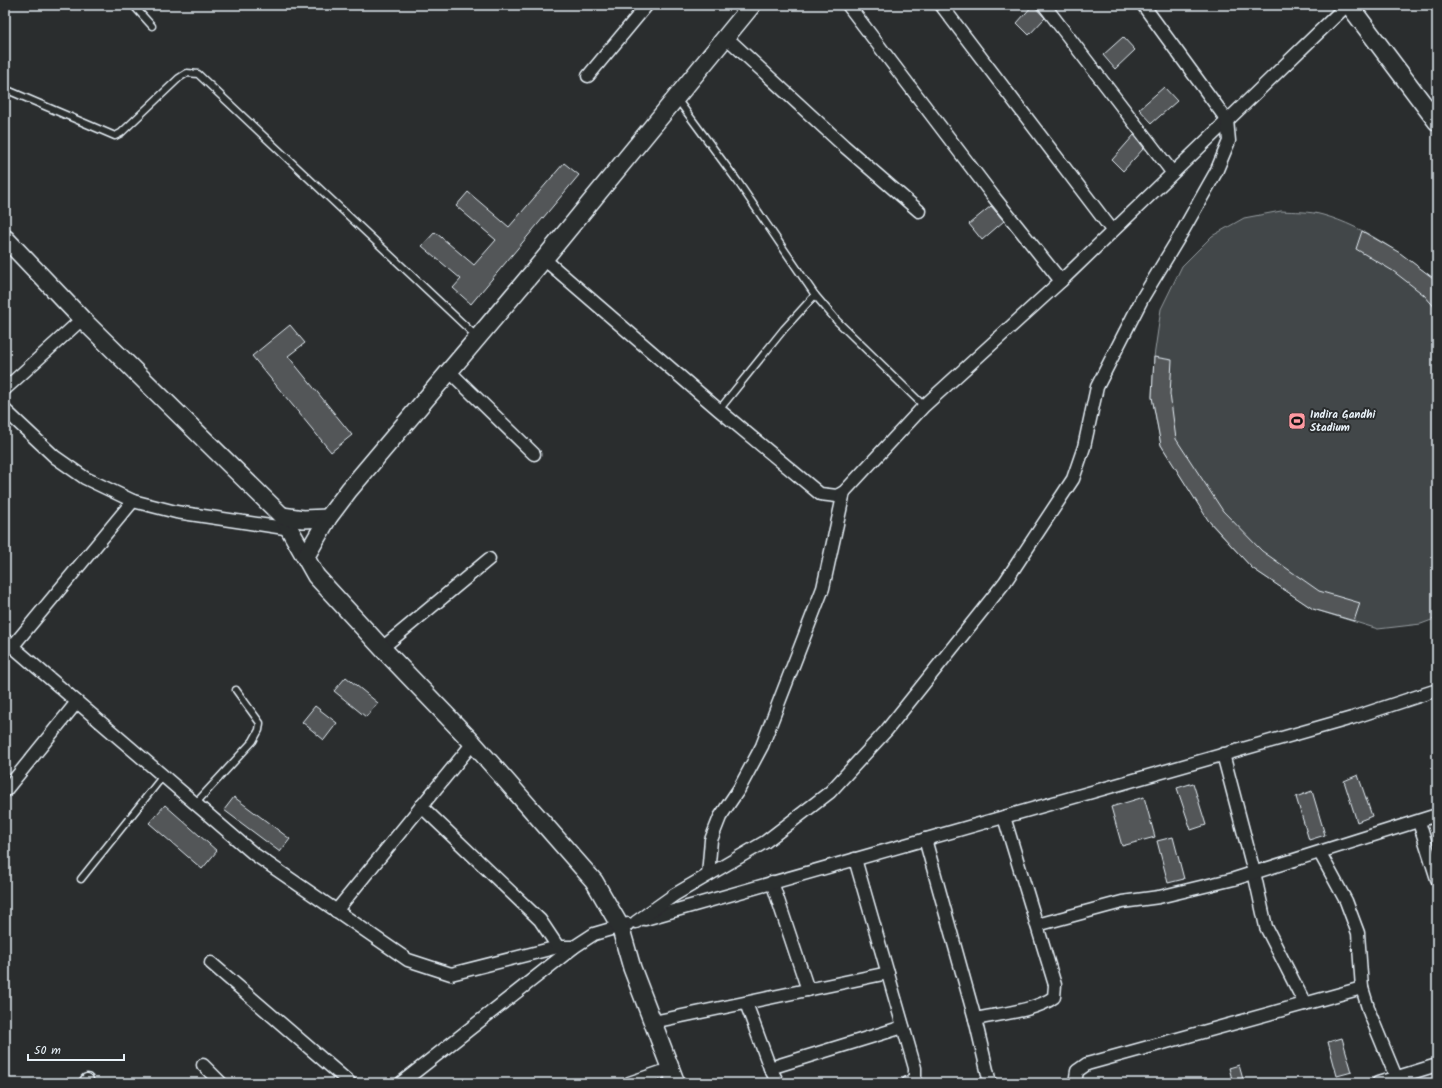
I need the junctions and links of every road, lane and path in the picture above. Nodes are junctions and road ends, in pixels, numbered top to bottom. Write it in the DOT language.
graph roads {
  1 [pos="133,5"];
  2 [pos="647,5"];
  3 [pos="752,5"];
  4 [pos="848,5"];
  5 [pos="941,5"];
  6 [pos="1044,5"];
  7 [pos="1143,5"];
  8 [pos="1348,5"];
  9 [pos="152,26"];
  10 [pos="727,38"];
  11 [pos="588,76"];
  12 [pos="5,89"];
  13 [pos="677,98"];
  14 [pos="1227,120"];
  15 [pos="1437,122"];
  16 [pos="1172,172"];
  17 [pos="919,211"];
  18 [pos="1112,230"];
  19 [pos="5,238"];
  20 [pos="544,259"];
  21 [pos="1060,281"];
  22 [pos="815,295"];
  23 [pos="82,319"];
  24 [pos="479,338"];
  25 [pos="450,372"];
  26 [pos="5,389"];
  27 [pos="924,406"];
  28 [pos="5,410"];
  29 [pos="719,410"];
  30 [pos="534,454"];
  31 [pos="844,492"];
  32 [pos="133,502"];
  33 [pos="328,518"];
  34 [pos="286,523"];
  35 [pos="306,556"];
  36 [pos="489,559"];
  37 [pos="9,643"];
  38 [pos="382,648"];
  39 [pos="236,690"];
  40 [pos="1437,690"];
  41 [pos="77,702"];
  42 [pos="473,743"];
  43 [pos="1223,754"];
  44 [pos="163,776"];
  45 [pos="5,791"];
  46 [pos="195,804"];
  47 [pos="421,806"];
  48 [pos="1437,815"];
  49 [pos="1004,817"];
  50 [pos="1419,822"];
  51 [pos="925,839"];
  52 [pos="1320,853"];
  53 [pos="855,859"];
  54 [pos="1254,872"];
  55 [pos="708,875"];
  56 [pos="81,879"];
  57 [pos="1437,879"];
  58 [pos="772,882"];
  59 [pos="336,911"];
  60 [pos="628,924"];
  61 [pos="1037,924"];
  62 [pos="558,947"];
  63 [pos="574,947"];
  64 [pos="211,963"];
  65 [pos="888,973"];
  66 [pos="1362,988"];
  67 [pos="808,990"];
  68 [pos="746,1003"];
  69 [pos="1305,1004"];
  70 [pos="975,1019"];
  71 [pos="653,1022"];
  72 [pos="903,1027"];
  73 [pos="203,1065"];
  74 [pos="1437,1065"];
  75 [pos="770,1068"];
  76 [pos="673,1076"];
  77 [pos="1396,1077"];
  78 [pos="221,1083"];
  79 [pos="350,1083"];
  80 [pos="401,1083"];
  81 [pos="629,1083"];
  82 [pos="778,1083"];
  83 [pos="908,1083"];
  84 [pos="990,1083"];
  85 [pos="1075,1083"];
  86 [pos="1378,1083"];
  1 -- 9 [label="lane"];
  2 -- 11 [label="street"];
  3 -- 10 [label="street"];
  4 -- 21 [label="street"];
  5 -- 18 [label="street"];
  6 -- 16 [label="street"];
  7 -- 14 [label="street"];
  8 -- 14 [label="street"];
  8 -- 15 [label="street"];
  10 -- 13 [label="street"];
  10 -- 17 [label="street"];
  12 -- 24 [label="lane"];
  13 -- 20 [label="street"];
  13 -- 22 [label="lane"];
  14 -- 16 [label="street"];
  14 -- 55 [label="street"];
  16 -- 18 [label="street"];
  18 -- 21 [label="street"];
  19 -- 23 [label="street"];
  20 -- 24 [label="street"];
  20 -- 29 [label="street"];
  21 -- 27 [label="street"];
  22 -- 27 [label="lane"];
  22 -- 29 [label="lane"];
  23 -- 26 [label="street"];
  23 -- 34 [label="street"];
  24 -- 25 [label="street"];
  25 -- 30 [label="street"];
  25 -- 33 [label="street"];
  27 -- 31 [label="street"];
  28 -- 32 [label="street"];
  29 -- 31 [label="street"];
  31 -- 55 [label="street"];
  32 -- 34 [label="street"];
  32 -- 37 [label="street"];
  33 -- 34 [label="street"];
  33 -- 35 [label="street"];
  34 -- 35 [label="street"];
  35 -- 38 [label="street"];
  36 -- 38 [label="street"];
  37 -- 41 [label="street"];
  38 -- 42 [label="street"];
  39 -- 46 [label="lane"];
  40 -- 43 [label="street"];
  41 -- 44 [label="street"];
  41 -- 45 [label="street"];
  42 -- 47 [label="street"];
  42 -- 60 [label="street"];
  43 -- 49 [label="street"];
  43 -- 54 [label="street"];
  44 -- 46 [label="street"];
  44 -- 56 [label="lane"];
  46 -- 59 [label="street"];
  47 -- 59 [label="street"];
  47 -- 62 [label="street"];
  48 -- 50 [label="street"];
  49 -- 51 [label="street"];
  49 -- 61 [label="street"];
  50 -- 52 [label="street"];
  50 -- 57 [label="street"];
  51 -- 53 [label="street"];
  51 -- 70 [label="street"];
  52 -- 54 [label="street"];
  52 -- 66 [label="street"];
  53 -- 58 [label="street"];
  53 -- 65 [label="street"];
  54 -- 61 [label="street"];
  54 -- 69 [label="street"];
  55 -- 60 [label="street"];
  58 -- 60 [label="street"];
  58 -- 67 [label="street"];
  59 -- 62 [label="street"];
  60 -- 63 [label="street"];
  60 -- 71 [label="street"];
  61 -- 70 [label="street"];
  62 -- 63 [label="street"];
  63 -- 80 [label="street"];
  64 -- 79 [label="street"];
  65 -- 67 [label="street"];
  65 -- 72 [label="street"];
  66 -- 69 [label="street"];
  66 -- 77 [label="street"];
  67 -- 68 [label="street"];
  68 -- 71 [label="street"];
  68 -- 75 [label="street"];
  69 -- 85 [label="street"];
  70 -- 84 [label="street"];
  71 -- 76 [label="street"];
  72 -- 75 [label="street"];
  72 -- 83 [label="street"];
  73 -- 78 [label="street"];
  74 -- 77 [label="street"];
  75 -- 82 [label="street"];
  76 -- 81 [label="street"];
  77 -- 86 [label="street"];
}
